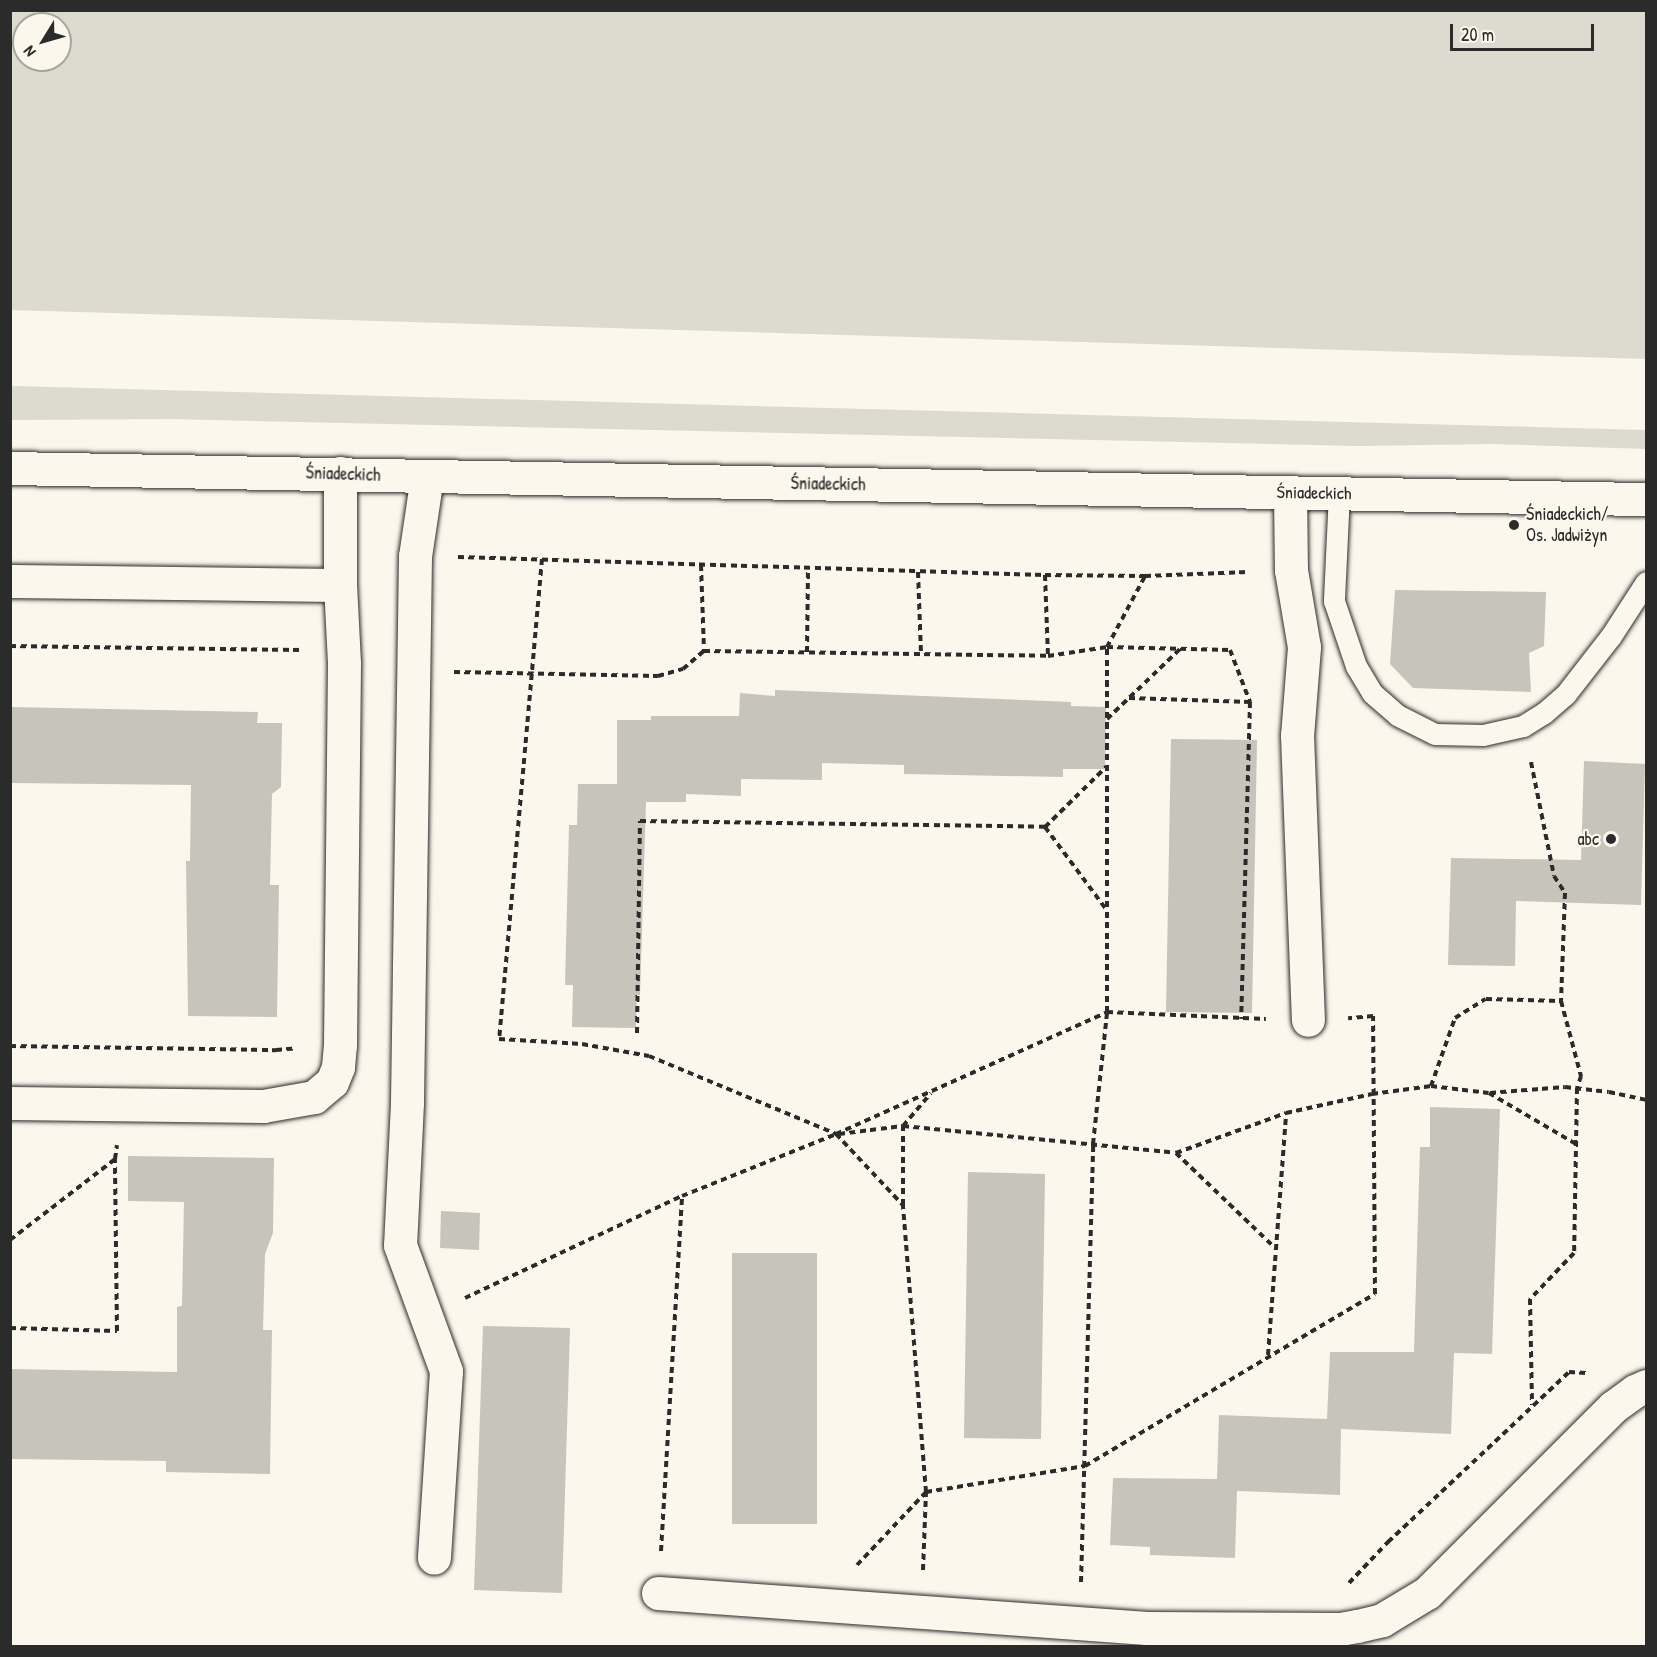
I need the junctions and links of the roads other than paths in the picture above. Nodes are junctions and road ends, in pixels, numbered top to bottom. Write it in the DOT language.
graph roads {
  1 [pos="10,468"];
  2 [pos="340,473"];
  3 [pos="427,476"];
  4 [pos="1290,492"];
  5 [pos="1339,493"];
  6 [pos="1647,500"];
  7 [pos="10,581"];
  8 [pos="1647,582"];
  9 [pos="340,585"];
  10 [pos="1308,1020"];
  11 [pos="10,1103"];
  12 [pos="1647,1386"];
  13 [pos="434,1558"];
  14 [pos="658,1593"];
  1 -- 2 [label="street, Śniadeckich"];
  2 -- 3 [label="street, Śniadeckich"];
  2 -- 9 [label="street"];
  3 -- 4 [label="street, Śniadeckich"];
  3 -- 13 [label="street"];
  4 -- 5 [label="street, Śniadeckich"];
  4 -- 10 [label="street"];
  5 -- 6 [label="street, Śniadeckich"];
  5 -- 8 [label="lane"];
  7 -- 9 [label="street"];
  9 -- 11 [label="street"];
  12 -- 14 [label="street"];
}
